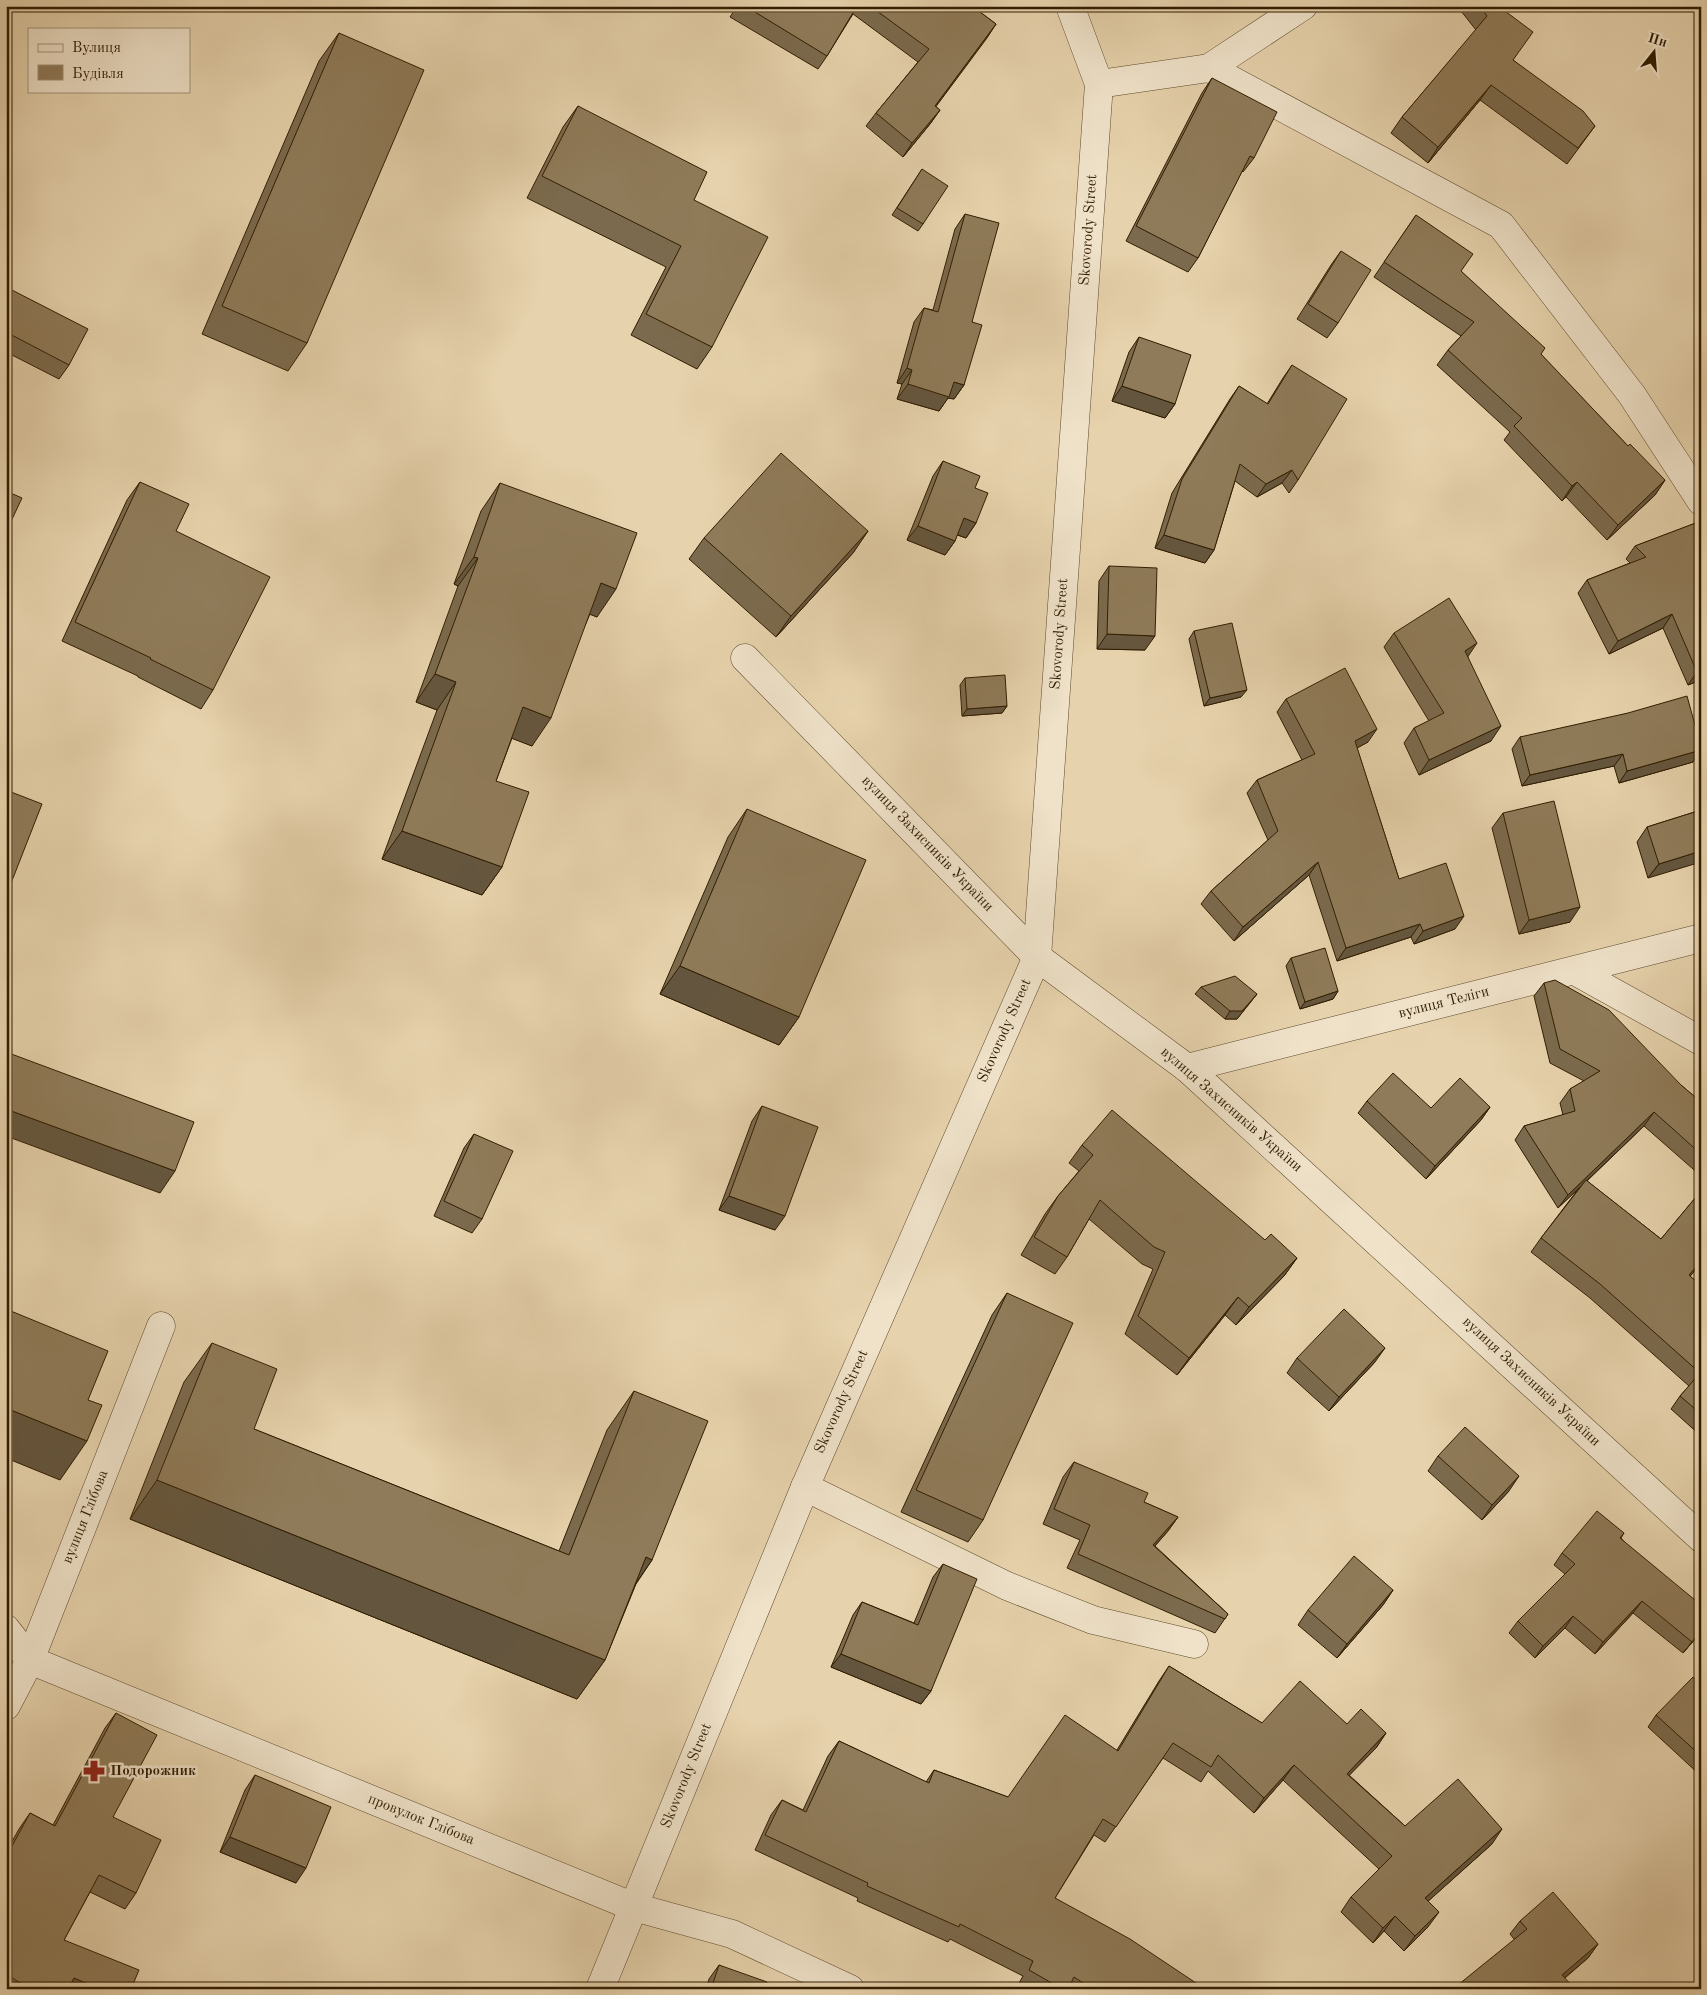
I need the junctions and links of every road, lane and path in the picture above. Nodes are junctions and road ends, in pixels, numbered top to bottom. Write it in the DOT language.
graph roads {
  1 [pos="1070,6"];
  2 [pos="1303,6"];
  3 [pos="1209,68"];
  4 [pos="1099,84"];
  5 [pos="1701,501"];
  6 [pos="745,658"];
  7 [pos="1701,938"];
  8 [pos="1037,957"];
  9 [pos="1575,971"];
  10 [pos="1701,1041"];
  11 [pos="1187,1068"];
  12 [pos="161,1326"];
  13 [pos="805,1487"];
  14 [pos="1701,1538"];
  15 [pos="6,1629"];
  16 [pos="1194,1644"];
  17 [pos="30,1660"];
  18 [pos="6,1706"];
  19 [pos="634,1907"];
  20 [pos="600,1989"];
  21 [pos="850,1989"];
  1 -- 4 [label="street, Skovorody Street"];
  2 -- 3 [label="street"];
  3 -- 4 [label="street"];
  3 -- 5 [label="street"];
  4 -- 8 [label="street, Skovorody Street"];
  6 -- 8 [label="street, вулиця Захисників України"];
  7 -- 9 [label="street, вулиця Теліги"];
  8 -- 11 [label="street, вулиця Захисників України"];
  8 -- 13 [label="street, Skovorody Street"];
  9 -- 10 [label="street"];
  9 -- 11 [label="street, вулиця Теліги"];
  11 -- 14 [label="street, вулиця Захисників України"];
  12 -- 17 [label="street, вулиця Глібова"];
  13 -- 16 [label="street"];
  13 -- 19 [label="street, Skovorody Street"];
  15 -- 17 [label="street"];
  17 -- 18 [label="street, вулиця Глібова"];
  17 -- 19 [label="street, провулок Глібова"];
  19 -- 20 [label="street, Skovorody Street"];
  19 -- 21 [label="street, провулок Глібова"];
}
